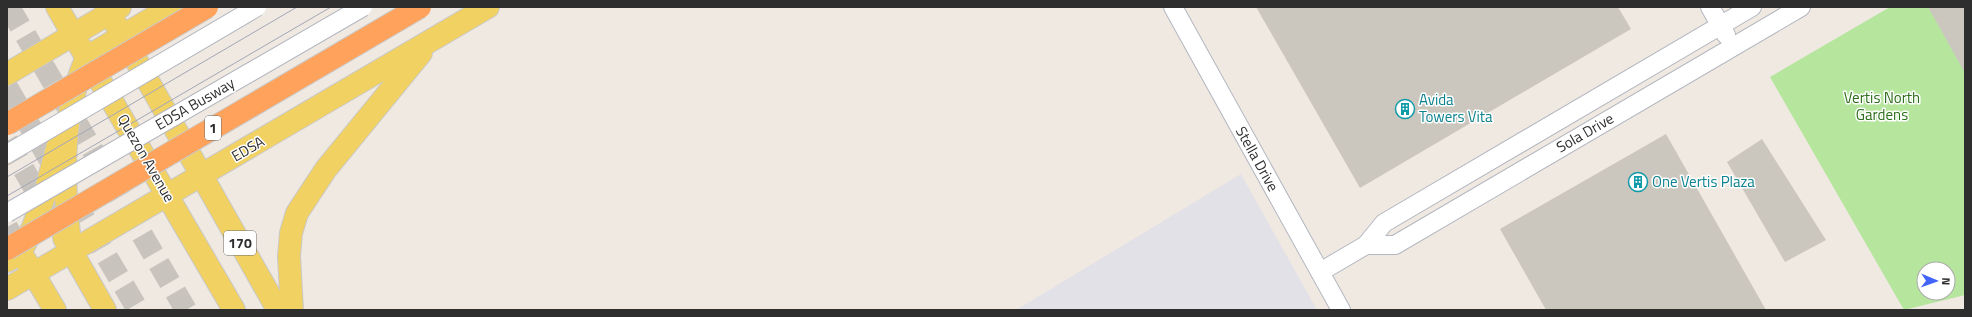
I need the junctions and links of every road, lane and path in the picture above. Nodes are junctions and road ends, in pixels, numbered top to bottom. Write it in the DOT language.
graph roads {
  1 [pos="57,7"];
  2 [pos="171,7"];
  3 [pos="207,7"];
  4 [pos="257,7"];
  5 [pos="363,7"];
  6 [pos="420,7"];
  7 [pos="488,7"];
  8 [pos="1173,7"];
  9 [pos="1710,7"];
  10 [pos="1752,7"];
  11 [pos="1801,7"];
  12 [pos="112,9"];
  13 [pos="1721,26"];
  14 [pos="73,34"];
  15 [pos="122,36"];
  16 [pos="431,41"];
  17 [pos="1733,46"];
  18 [pos="87,57"];
  19 [pos="7,74"];
  20 [pos="7,124"];
  21 [pos="7,154"];
  22 [pos="202,176"];
  23 [pos="167,196"];
  24 [pos="7,214"];
  25 [pos="52,217"];
  26 [pos="1366,245"];
  27 [pos="12,250"];
  28 [pos="71,251"];
  29 [pos="1320,272"];
  30 [pos="33,274"];
  31 [pos="7,288"];
  32 [pos="55,310"];
  33 [pos="105,310"];
  34 [pos="234,310"];
  35 [pos="278,310"];
  36 [pos="292,310"];
  37 [pos="1341,310"];
  1 -- 14 [label="main road, Quezon Avenue / 170"];
  2 -- 15 [label="main road"];
  3 -- 20 [label="highway, bridge"];
  4 -- 21 [label="lane, bridge"];
  5 -- 24 [label="lane, EDSA Busway, bridge"];
  6 -- 27 [label="highway, 1, bridge"];
  7 -- 16 [label="main road, EDSA / 1"];
  8 -- 29 [label="lane, Stella Drive"];
  9 -- 13 [label="lane"];
  10 -- 13 [label="lane, Sola Drive"];
  11 -- 17 [label="lane, Sola Drive"];
  12 -- 14 [label="main road"];
  12 -- 15 [label="main road, 170"];
  13 -- 17 [label="lane"];
  13 -- 26 [label="lane, Sola Drive"];
  14 -- 18 [label="main road, Quezon Avenue / 170"];
  14 -- 19 [label="main road"];
  14 -- 27 [label="main road"];
  15 -- 18 [label="main road"];
  15 -- 22 [label="main road, 170"];
  16 -- 22 [label="main road, EDSA / 1"];
  16 -- 36 [label="main road"];
  17 -- 26 [label="lane, Sola Drive"];
  18 -- 23 [label="main road, Quezon Avenue / 170"];
  18 -- 28 [label="main road"];
  22 -- 23 [label="main road, EDSA / 1"];
  22 -- 35 [label="main road, 170"];
  23 -- 28 [label="main road, EDSA / 1"];
  23 -- 34 [label="main road, Quezon Avenue / 170"];
  25 -- 28 [label="main road"];
  26 -- 29 [label="lane, Sola Drive"];
  27 -- 30 [label="main road"];
  28 -- 30 [label="main road, EDSA / 1"];
  28 -- 33 [label="main road"];
  29 -- 37 [label="lane, Stella Drive"];
  30 -- 31 [label="main road, EDSA / 1"];
  30 -- 32 [label="main road"];
}
